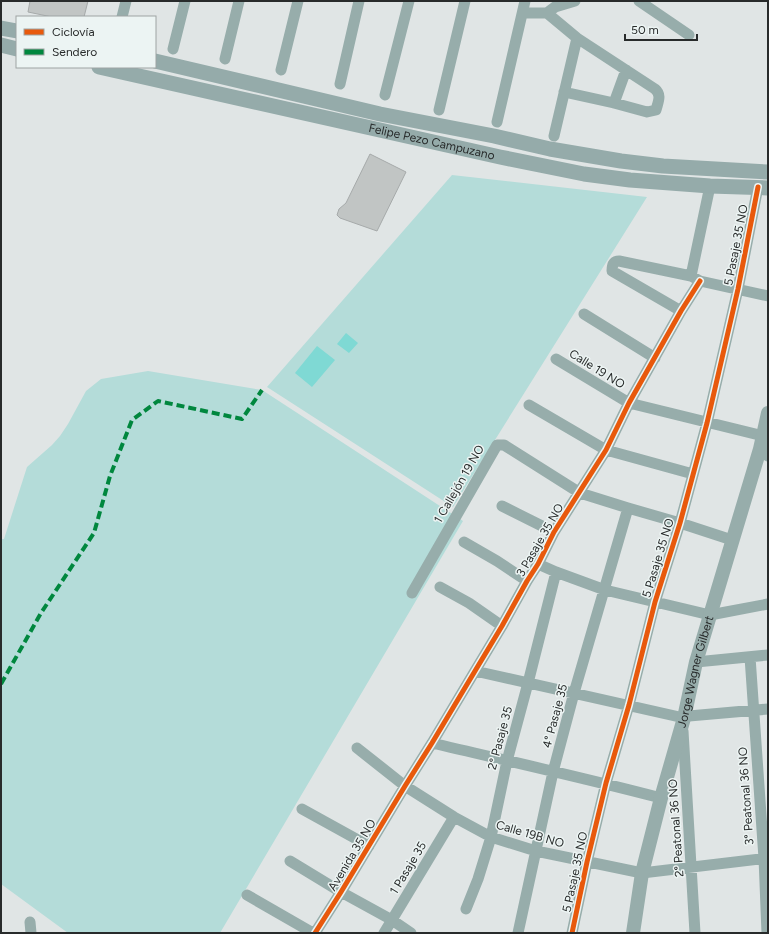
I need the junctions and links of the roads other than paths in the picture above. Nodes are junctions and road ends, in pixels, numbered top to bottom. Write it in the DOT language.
graph roads {
  1 [pos="126,1"];
  2 [pos="185,1"];
  3 [pos="240,1"];
  4 [pos="298,1"];
  5 [pos="359,1"];
  6 [pos="408,1"];
  7 [pos="465,1"];
  8 [pos="525,1"];
  9 [pos="575,1"];
  10 [pos="639,1"];
  11 [pos="523,13"];
  12 [pos="547,13"];
  13 [pos="122,16"];
  14 [pos="1,28"];
  15 [pos="16,31"];
  16 [pos="689,35"];
  17 [pos="577,38"];
  18 [pos="1,45"];
  19 [pos="16,49"];
  20 [pos="173,49"];
  21 [pos="225,59"];
  22 [pos="156,62"];
  23 [pos="103,68"];
  24 [pos="281,70"];
  25 [pos="626,70"];
  26 [pos="340,84"];
  27 [pos="564,92"];
  28 [pos="385,95"];
  29 [pos="614,103"];
  30 [pos="439,110"];
  31 [pos="497,122"];
  32 [pos="554,136"];
  33 [pos="768,172"];
  34 [pos="710,186"];
  35 [pos="763,188"];
  36 [pos="696,279"];
  37 [pos="738,289"];
  38 [pos="768,296"];
  39 [pos="682,311"];
  40 [pos="584,314"];
  41 [pos="655,358"];
  42 [pos="556,359"];
  43 [pos="629,403"];
  44 [pos="529,405"];
  45 [pos="768,413"];
  46 [pos="707,423"];
  47 [pos="764,447"];
  48 [pos="606,450"];
  49 [pos="693,474"];
  50 [pos="580,493"];
  51 [pos="502,506"];
  52 [pos="628,508"];
  53 [pos="680,523"];
  54 [pos="554,532"];
  55 [pos="732,540"];
  56 [pos="464,542"];
  57 [pos="538,564"];
  58 [pos="556,572"];
  59 [pos="527,581"];
  60 [pos="440,587"];
  61 [pos="605,590"];
  62 [pos="412,593"];
  63 [pos="655,602"];
  64 [pos="768,604"];
  65 [pos="710,615"];
  66 [pos="502,626"];
  67 [pos="768,655"];
  68 [pos="750,657"];
  69 [pos="696,662"];
  70 [pos="475,671"];
  71 [pos="528,683"];
  72 [pos="574,693"];
  73 [pos="629,705"];
  74 [pos="768,709"];
  75 [pos="753,711"];
  76 [pos="683,720"];
  77 [pos="432,743"];
  78 [pos="358,748"];
  79 [pos="506,761"];
  80 [pos="553,772"];
  81 [pos="606,783"];
  82 [pos="405,786"];
  83 [pos="661,798"];
  84 [pos="302,809"];
  85 [pos="454,817"];
  86 [pos="491,836"];
  87 [pos="369,846"];
  88 [pos="536,851"];
  89 [pos="766,858"];
  90 [pos="290,861"];
  91 [pos="587,862"];
  92 [pos="692,866"];
  93 [pos="642,873"];
  94 [pos="341,892"];
  95 [pos="247,895"];
  96 [pos="466,909"];
  97 [pos="392,920"];
  98 [pos="314,933"];
  99 [pos="384,933"];
  100 [pos="411,933"];
  101 [pos="518,933"];
  102 [pos="572,933"];
  103 [pos="633,933"];
  104 [pos="695,933"];
  105 [pos="767,933"];
  1 -- 13 [label="street"];
  2 -- 20 [label="street"];
  3 -- 21 [label="street"];
  4 -- 24 [label="street"];
  5 -- 26 [label="street"];
  6 -- 28 [label="street"];
  7 -- 30 [label="street"];
  8 -- 11 [label="street"];
  9 -- 12 [label="street"];
  10 -- 16 [label="street"];
  11 -- 12 [label="street"];
  11 -- 31 [label="street"];
  12 -- 17 [label="street"];
  14 -- 15 [label="main road"];
  17 -- 25 [label="street"];
  17 -- 27 [label="street"];
  18 -- 19 [label="main road"];
  22 -- 33 [label="main road, Felipe Pezo Campuzano"];
  23 -- 34 [label="main road, Felipe Pezo Campuzano"];
  25 -- 29 [label="street"];
  25 -- 29 [label="street"];
  27 -- 29 [label="street"];
  27 -- 32 [label="street"];
  34 -- 35 [label="main road, Felipe Pezo Campuzano"];
  34 -- 36 [label="street, 3 Pasaje 35 NO"];
  35 -- 37 [label="street, 5 Pasaje 35 NO"];
  36 -- 37 [label="street"];
  36 -- 39 [label="street, 3 Pasaje 35 NO"];
  36 -- 39 [label="street"];
  37 -- 38 [label="street"];
  37 -- 46 [label="street, 5 Pasaje 35 NO"];
  39 -- 41 [label="street, 3 Pasaje 35 NO"];
  40 -- 41 [label="street"];
  41 -- 43 [label="street, 3 Pasaje 35 NO"];
  42 -- 43 [label="street, Calle 19 NO"];
  43 -- 46 [label="street, Calle 19 NO"];
  43 -- 48 [label="street, 3 Pasaje 35 NO"];
  44 -- 48 [label="street"];
  45 -- 47 [label="street, Jorge Wagner Gilbert"];
  46 -- 47 [label="street, Calle 19 NO"];
  46 -- 49 [label="street, 5 Pasaje 35 NO"];
  47 -- 55 [label="street, Jorge Wagner Gilbert"];
  48 -- 49 [label="street"];
  48 -- 50 [label="street, 3 Pasaje 35 NO"];
  49 -- 53 [label="street, 5 Pasaje 35 NO"];
  50 -- 52 [label="street, 1 Callejón 19 NO"];
  50 -- 54 [label="street, 3 Pasaje 35 NO"];
  50 -- 62 [label="street, 1 Callejón 19 NO"];
  51 -- 54 [label="street"];
  52 -- 53 [label="street, 1 Callejón 19 NO"];
  52 -- 61 [label="street, 4° Pasaje 35"];
  53 -- 55 [label="street, 1 Callejón 19 NO"];
  53 -- 63 [label="street, 5 Pasaje 35 NO"];
  54 -- 57 [label="street, 3 Pasaje 35 NO"];
  55 -- 65 [label="street, Jorge Wagner Gilbert"];
  56 -- 59 [label="street"];
  57 -- 58 [label="street"];
  57 -- 59 [label="street, 3 Pasaje 35 NO"];
  58 -- 61 [label="street"];
  58 -- 71 [label="street, 2° Pasaje 35"];
  59 -- 66 [label="street, 3 Pasaje 35 NO"];
  60 -- 66 [label="street"];
  61 -- 63 [label="street"];
  61 -- 72 [label="street, 4° Pasaje 35"];
  63 -- 65 [label="street"];
  63 -- 73 [label="street, 5 Pasaje 35 NO"];
  64 -- 65 [label="street"];
  65 -- 69 [label="street, Jorge Wagner Gilbert"];
  66 -- 70 [label="street, 3 Pasaje 35 NO"];
  67 -- 68 [label="street"];
  68 -- 69 [label="street"];
  68 -- 75 [label="street, 3° Peatonal 36 NO"];
  69 -- 76 [label="street, Jorge Wagner Gilbert"];
  70 -- 71 [label="street"];
  70 -- 77 [label="street, 3 Pasaje 35 NO"];
  71 -- 72 [label="street"];
  71 -- 79 [label="street, 2° Pasaje 35"];
  72 -- 73 [label="street"];
  72 -- 80 [label="street, 4° Pasaje 35"];
  73 -- 76 [label="street"];
  73 -- 81 [label="street, 5 Pasaje 35 NO"];
  74 -- 75 [label="street"];
  75 -- 76 [label="street"];
  75 -- 89 [label="street, 3° Peatonal 36 NO"];
  76 -- 83 [label="street, Jorge Wagner Gilbert"];
  76 -- 92 [label="street, 2° Peatonal 36 NO"];
  77 -- 79 [label="street"];
  77 -- 82 [label="street, 3 Pasaje 35 NO"];
  78 -- 82 [label="street, Calle 19B NO"];
  79 -- 80 [label="street"];
  79 -- 86 [label="street, 2° Pasaje 35"];
  80 -- 81 [label="street"];
  80 -- 88 [label="street, 4° Pasaje 35"];
  81 -- 83 [label="street"];
  81 -- 91 [label="street, 5 Pasaje 35 NO"];
  82 -- 85 [label="street, Calle 19B NO"];
  82 -- 87 [label="street, Avenida 35 NO"];
  83 -- 93 [label="street, Jorge Wagner Gilbert"];
  84 -- 87 [label="street"];
  85 -- 86 [label="street, Calle 19B NO"];
  85 -- 97 [label="street, 1 Pasaje 35"];
  86 -- 88 [label="street, Calle 19B NO"];
  86 -- 96 [label="street, 2° Pasaje 35"];
  87 -- 94 [label="street, Avenida 35 NO"];
  88 -- 91 [label="street, Calle 19B NO"];
  88 -- 101 [label="street, 4° Pasaje 35"];
  89 -- 92 [label="street, Calle 19B NO"];
  89 -- 105 [label="street, 3° Peatonal 36 NO"];
  90 -- 94 [label="street"];
  91 -- 93 [label="street, Calle 19B NO"];
  91 -- 102 [label="street, 5 Pasaje 35 NO"];
  92 -- 93 [label="street, Calle 19B NO"];
  92 -- 104 [label="street, 2° Peatonal 36 NO"];
  93 -- 103 [label="street, Jorge Wagner Gilbert"];
  94 -- 97 [label="street"];
  94 -- 98 [label="street, Avenida 35 NO"];
  95 -- 98 [label="street"];
  97 -- 99 [label="street, 1 Pasaje 35"];
  97 -- 100 [label="street"];
}
